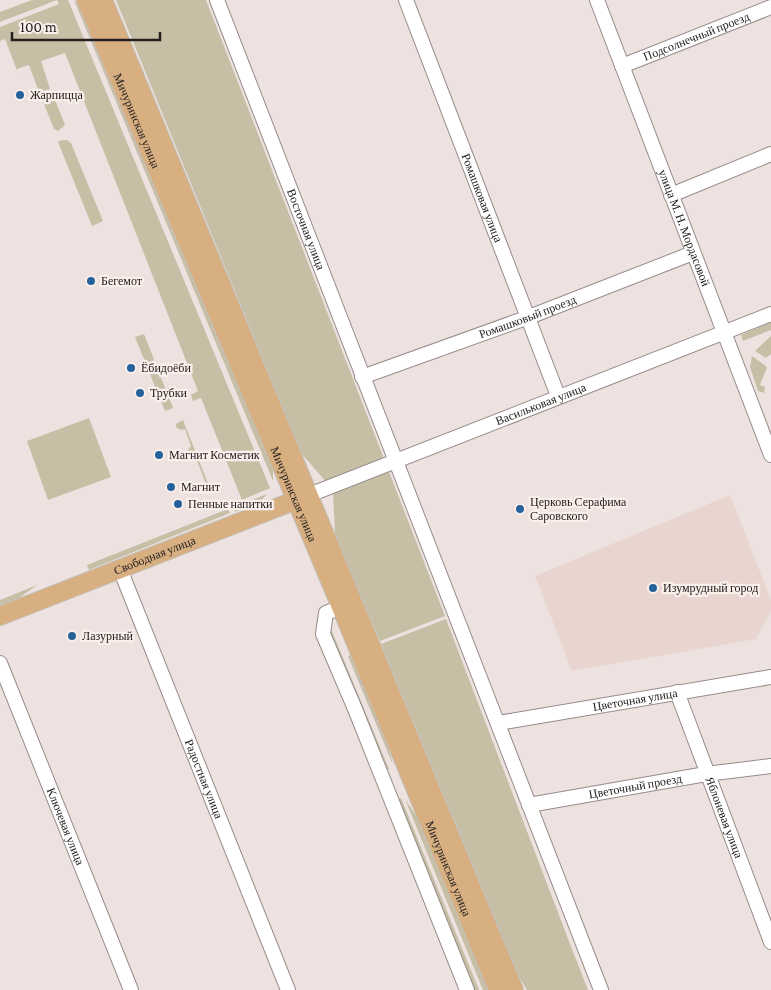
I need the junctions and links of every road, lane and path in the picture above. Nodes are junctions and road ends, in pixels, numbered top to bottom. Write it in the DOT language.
graph roads {
  1 [pos="86,0"];
  2 [pos="103,0"];
  3 [pos="217,0"];
  4 [pos="406,0"];
  5 [pos="597,0"];
  6 [pos="771,7"];
  7 [pos="622,66"];
  8 [pos="771,154"];
  9 [pos="670,195"];
  10 [pos="693,253"];
  11 [pos="771,314"];
  12 [pos="529,317"];
  13 [pos="724,332"];
  14 [pos="362,377"];
  15 [pos="558,396"];
  16 [pos="771,455"];
  17 [pos="396,460"];
  18 [pos="302,498"];
  19 [pos="120,569"];
  20 [pos="341,606"];
  21 [pos="0,616"];
  22 [pos="0,663"];
  23 [pos="771,677"];
  24 [pos="677,692"];
  25 [pos="498,723"];
  26 [pos="771,766"];
  27 [pos="706,774"];
  28 [pos="529,805"];
  29 [pos="771,942"];
  30 [pos="462,988"];
  31 [pos="131,990"];
  32 [pos="288,990"];
  33 [pos="498,990"];
  34 [pos="514,990"];
  35 [pos="601,990"];
  1 -- 18 [label="main road, Мичуринская улица"];
  2 -- 18 [label="main road, Мичуринская улица"];
  3 -- 14 [label="street, Восточная улица"];
  4 -- 12 [label="street, Ромашковая улица"];
  5 -- 7 [label="street, улица М. Н. Мордасовой"];
  6 -- 7 [label="street, Подсолнечный проезд"];
  7 -- 9 [label="street, улица М. Н. Мордасовой"];
  8 -- 9 [label="street"];
  9 -- 10 [label="street, улица М. Н. Мордасовой"];
  10 -- 12 [label="street, Ромашковый проезд"];
  10 -- 13 [label="street, улица М. Н. Мордасовой"];
  11 -- 13 [label="street, Васильковая улица"];
  12 -- 14 [label="street, Ромашковый проезд"];
  12 -- 15 [label="street, Ромашковая улица"];
  13 -- 15 [label="street, Васильковая улица"];
  13 -- 16 [label="street, улица М. Н. Мордасовой"];
  14 -- 17 [label="street, Восточная улица"];
  15 -- 17 [label="street, Васильковая улица"];
  17 -- 18 [label="street, Васильковая улица"];
  17 -- 25 [label="street, Восточная улица"];
  18 -- 19 [label="main road, Свободная улица"];
  18 -- 20 [label="main road, Мичуринская улица"];
  18 -- 34 [label="main road, Мичуринская улица"];
  19 -- 21 [label="main road, Свободная улица"];
  19 -- 32 [label="street, Радостная улица"];
  20 -- 30 [label="street"];
  20 -- 33 [label="main road, Мичуринская улица"];
  22 -- 31 [label="street, Ключевая улица"];
  23 -- 24 [label="street, Цветочная улица"];
  24 -- 25 [label="street, Цветочная улица"];
  24 -- 27 [label="street, Яблоневая улица"];
  25 -- 28 [label="street, Восточная улица"];
  26 -- 27 [label="street, Цветочный проезд"];
  27 -- 28 [label="street, Цветочный проезд"];
  27 -- 29 [label="street, Яблоневая улица"];
  28 -- 35 [label="street, Восточная улица"];
}
